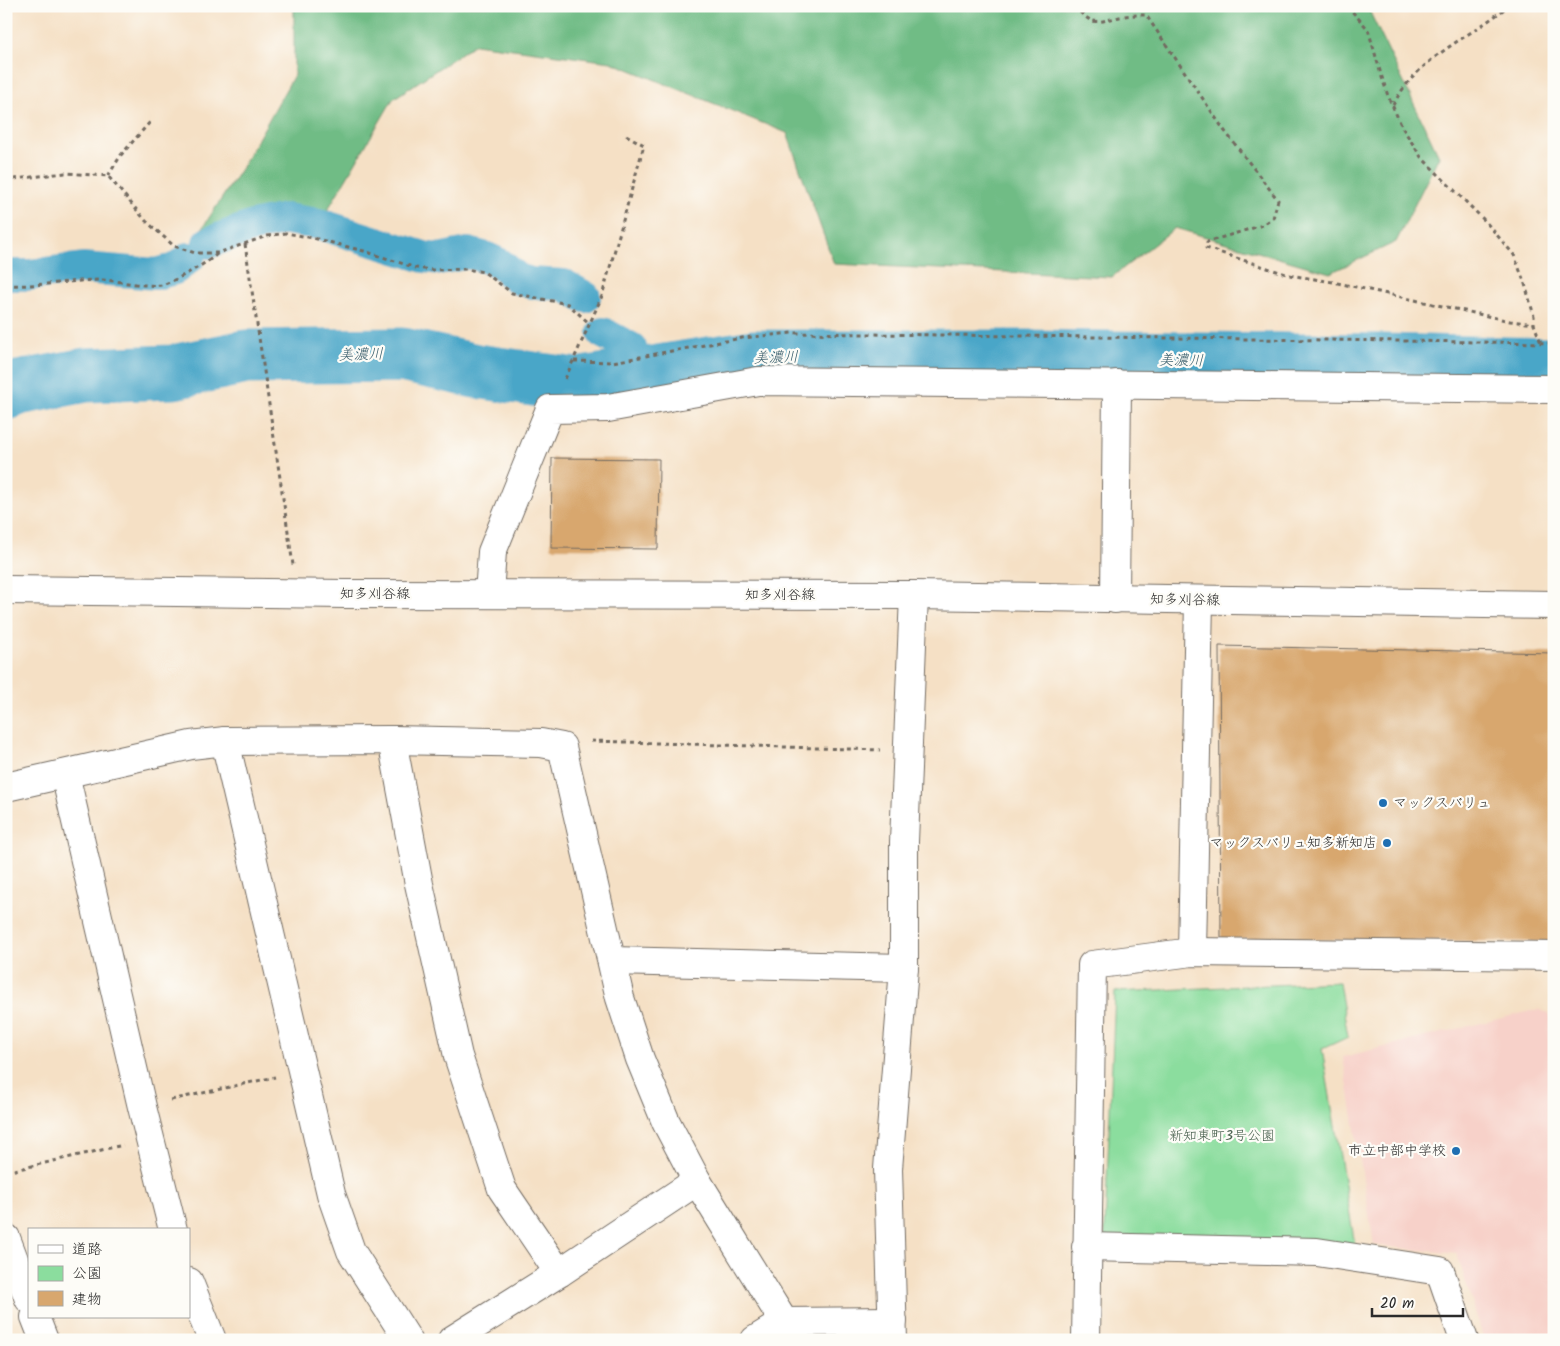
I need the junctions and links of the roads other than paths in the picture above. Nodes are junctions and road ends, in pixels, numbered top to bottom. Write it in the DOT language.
graph roads {
  1 [pos="1117,384"];
  2 [pos="1554,389"];
  3 [pos="6,590"];
  4 [pos="488,594"];
  5 [pos="914,595"];
  6 [pos="1115,599"];
  7 [pos="1199,600"];
  8 [pos="1554,606"];
  9 [pos="225,740"];
  10 [pos="392,740"];
  11 [pos="65,774"];
  12 [pos="6,786"];
  13 [pos="1192,952"];
  14 [pos="1554,956"];
  15 [pos="612,961"];
  16 [pos="904,968"];
  17 [pos="697,1181"];
  18 [pos="172,1228"];
  19 [pos="6,1238"];
  20 [pos="1086,1248"];
  21 [pos="559,1273"];
  22 [pos="190,1285"];
  23 [pos="28,1296"];
  24 [pos="36,1318"];
  25 [pos="784,1322"];
  26 [pos="893,1330"];
  27 [pos="44,1340"];
  28 [pos="212,1340"];
  29 [pos="408,1340"];
  30 [pos="452,1340"];
  31 [pos="755,1340"];
  32 [pos="1086,1340"];
  33 [pos="1464,1340"];
  1 -- 2 [label="street"];
  1 -- 4 [label="street"];
  1 -- 6 [label="street"];
  3 -- 4 [label="street, 知多刈谷線"];
  4 -- 5 [label="street, 知多刈谷線"];
  5 -- 6 [label="street, 知多刈谷線"];
  5 -- 16 [label="street"];
  6 -- 7 [label="street, 知多刈谷線"];
  7 -- 8 [label="street, 知多刈谷線"];
  7 -- 13 [label="street"];
  9 -- 10 [label="street"];
  9 -- 11 [label="street"];
  9 -- 29 [label="street"];
  10 -- 15 [label="street"];
  10 -- 21 [label="street"];
  11 -- 12 [label="street"];
  11 -- 18 [label="street"];
  13 -- 14 [label="street"];
  13 -- 20 [label="street"];
  15 -- 16 [label="street"];
  15 -- 17 [label="street"];
  16 -- 26 [label="street"];
  17 -- 21 [label="street"];
  17 -- 25 [label="street"];
  19 -- 23 [label="street"];
  20 -- 32 [label="street"];
  20 -- 33 [label="street"];
  21 -- 30 [label="street"];
  22 -- 28 [label="street"];
  24 -- 27 [label="street"];
  25 -- 26 [label="street"];
  25 -- 31 [label="street"];
}
